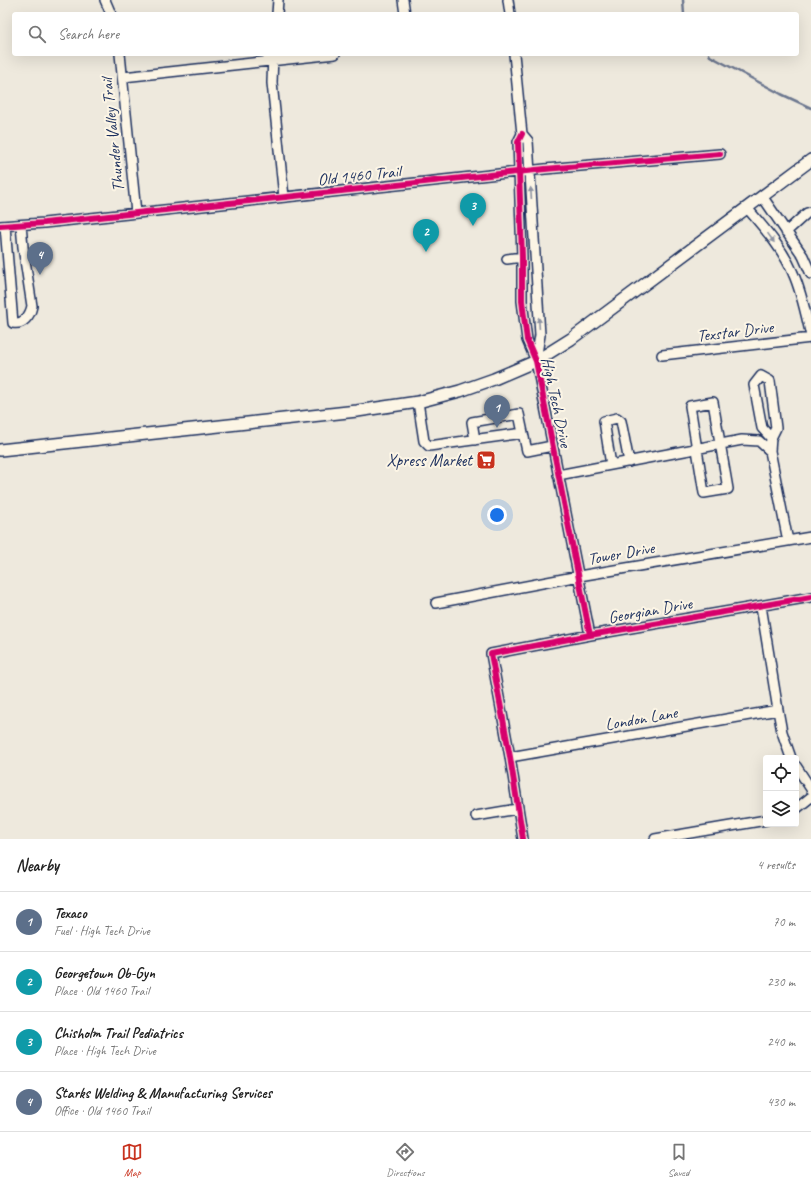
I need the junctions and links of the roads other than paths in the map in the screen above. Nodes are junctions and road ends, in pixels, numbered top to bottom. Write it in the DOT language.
graph roads {
  1 [pos="105,0"];
  2 [pos="278,0"];
  3 [pos="403,0"];
  4 [pos="508,0"];
  5 [pos="110,12"];
  6 [pos="277,12"];
  7 [pos="405,12"];
  8 [pos="510,12"];
  9 [pos="120,56"];
  10 [pos="304,56"];
  11 [pos="514,56"];
  12 [pos="273,58"];
  13 [pos="123,77"];
  14 [pos="522,134"];
  15 [pos="720,154"];
  16 [pos="811,160"];
  17 [pos="530,171"];
  18 [pos="520,172"];
  19 [pos="762,196"];
  20 [pos="284,197"];
  21 [pos="747,208"];
  22 [pos="811,212"];
  23 [pos="136,213"];
  24 [pos="21,225"];
  25 [pos="3,226"];
  26 [pos="786,232"];
  27 [pos="522,257"];
  28 [pos="507,259"];
  29 [pos="811,274"];
  30 [pos="811,337"];
  31 [pos="662,355"];
  32 [pos="536,361"];
  33 [pos="418,402"];
  34 [pos="523,433"];
  35 [pos="771,438"];
  36 [pos="475,440"];
  37 [pos="721,444"];
  38 [pos="552,446"];
  39 [pos="697,449"];
  40 [pos="0,450"];
  41 [pos="770,451"];
  42 [pos="629,462"];
  43 [pos="611,465"];
  44 [pos="558,475"];
  45 [pos="811,537"];
  46 [pos="788,541"];
  47 [pos="579,576"];
  48 [pos="811,597"];
  49 [pos="436,603"];
  50 [pos="761,606"];
  51 [pos="590,635"];
  52 [pos="778,710"];
  53 [pos="790,755"];
  54 [pos="510,757"];
  55 [pos="799,771"];
  56 [pos="811,789"];
  57 [pos="811,797"];
  58 [pos="799,807"];
  59 [pos="517,809"];
  60 [pos="476,816"];
  61 [pos="763,821"];
  62 [pos="523,839"];
  63 [pos="655,839"];
  1 -- 5 [label="street"];
  2 -- 6 [label="street"];
  3 -- 7 [label="street"];
  4 -- 8 [label="street"];
  9 -- 13 [label="street, Thunder Valley Trail"];
  10 -- 12 [label="street"];
  11 -- 14 [label="street"];
  12 -- 13 [label="street"];
  12 -- 20 [label="street"];
  13 -- 23 [label="street, Thunder Valley Trail"];
  14 -- 17 [label="street, High Tech Drive"];
  14 -- 18 [label="street, High Tech Drive"];
  15 -- 17 [label="street, Old 1460 Trail"];
  16 -- 19 [label="main road"];
  17 -- 18 [label="street, Old 1460 Trail"];
  32 -- 17 [label="street, High Tech Drive, one-way"];
  18 -- 20 [label="street, Old 1460 Trail"];
  18 -- 27 [label="street, High Tech Drive"];
  19 -- 21 [label="main road"];
  19 -- 26 [label="street"];
  20 -- 23 [label="street, Old 1460 Trail"];
  21 -- 30 [label="street, one-way"];
  21 -- 32 [label="main road"];
  22 -- 26 [label="street"];
  23 -- 24 [label="street, Old 1460 Trail"];
  24 -- 25 [label="street, Old 1460 Trail"];
  24 -- 25 [label="street"];
  26 -- 29 [label="street"];
  27 -- 28 [label="street"];
  27 -- 32 [label="street, High Tech Drive"];
  30 -- 31 [label="street, Texstar Drive"];
  32 -- 33 [label="main road"];
  32 -- 38 [label="street, High Tech Drive"];
  33 -- 36 [label="street"];
  33 -- 40 [label="main road"];
  34 -- 36 [label="street"];
  34 -- 36 [label="street"];
  34 -- 38 [label="street"];
  35 -- 35 [label="street"];
  35 -- 41 [label="street"];
  37 -- 39 [label="street"];
  37 -- 39 [label="street"];
  37 -- 39 [label="street"];
  37 -- 41 [label="street"];
  38 -- 44 [label="street, High Tech Drive"];
  39 -- 42 [label="street"];
  41 -- 46 [label="street"];
  42 -- 43 [label="street"];
  42 -- 43 [label="street"];
  43 -- 44 [label="street"];
  44 -- 47 [label="street, High Tech Drive"];
  45 -- 46 [label="street, Tower Drive"];
  46 -- 47 [label="street, Tower Drive"];
  47 -- 49 [label="street, Tower Drive"];
  47 -- 51 [label="street, High Tech Drive"];
  48 -- 50 [label="street, Georgian Drive"];
  50 -- 51 [label="street, Georgian Drive"];
  50 -- 52 [label="street"];
  51 -- 54 [label="street, Georgian Drive"];
  52 -- 53 [label="street"];
  52 -- 54 [label="street, London Lane"];
  54 -- 59 [label="street, Georgian Drive"];
  55 -- 56 [label="street"];
  57 -- 58 [label="street"];
  59 -- 60 [label="street"];
  59 -- 62 [label="street, Georgian Drive"];
  61 -- 63 [label="street"];
}
